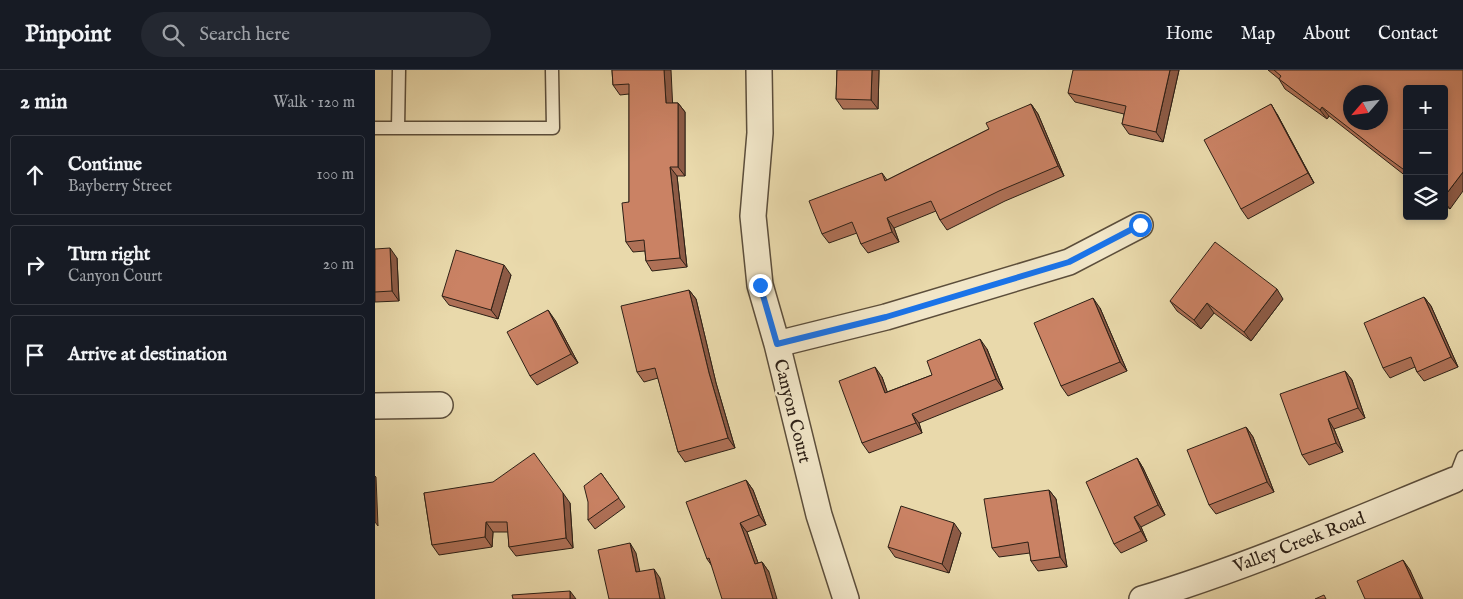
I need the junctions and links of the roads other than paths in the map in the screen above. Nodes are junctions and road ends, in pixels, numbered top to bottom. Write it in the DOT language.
graph roads {
  1 [pos="399,70"];
  2 [pos="552,70"];
  3 [pos="759,70"];
  4 [pos="375,128"];
  5 [pos="398,128"];
  6 [pos="1140,225"];
  7 [pos="777,344"];
  8 [pos="440,405"];
  9 [pos="375,406"];
  10 [pos="1463,457"];
  11 [pos="1454,480"];
  12 [pos="846,599"];
  13 [pos="1142,599"];
  1 -- 5 [label="lane"];
  2 -- 5 [label="lane"];
  3 -- 7 [label="street, Canyon Court"];
  4 -- 5 [label="lane"];
  6 -- 7 [label="street"];
  7 -- 12 [label="street, Canyon Court"];
  8 -- 9 [label="street"];
  10 -- 11 [label="lane"];
  11 -- 13 [label="street, Valley Creek Road"];
}
